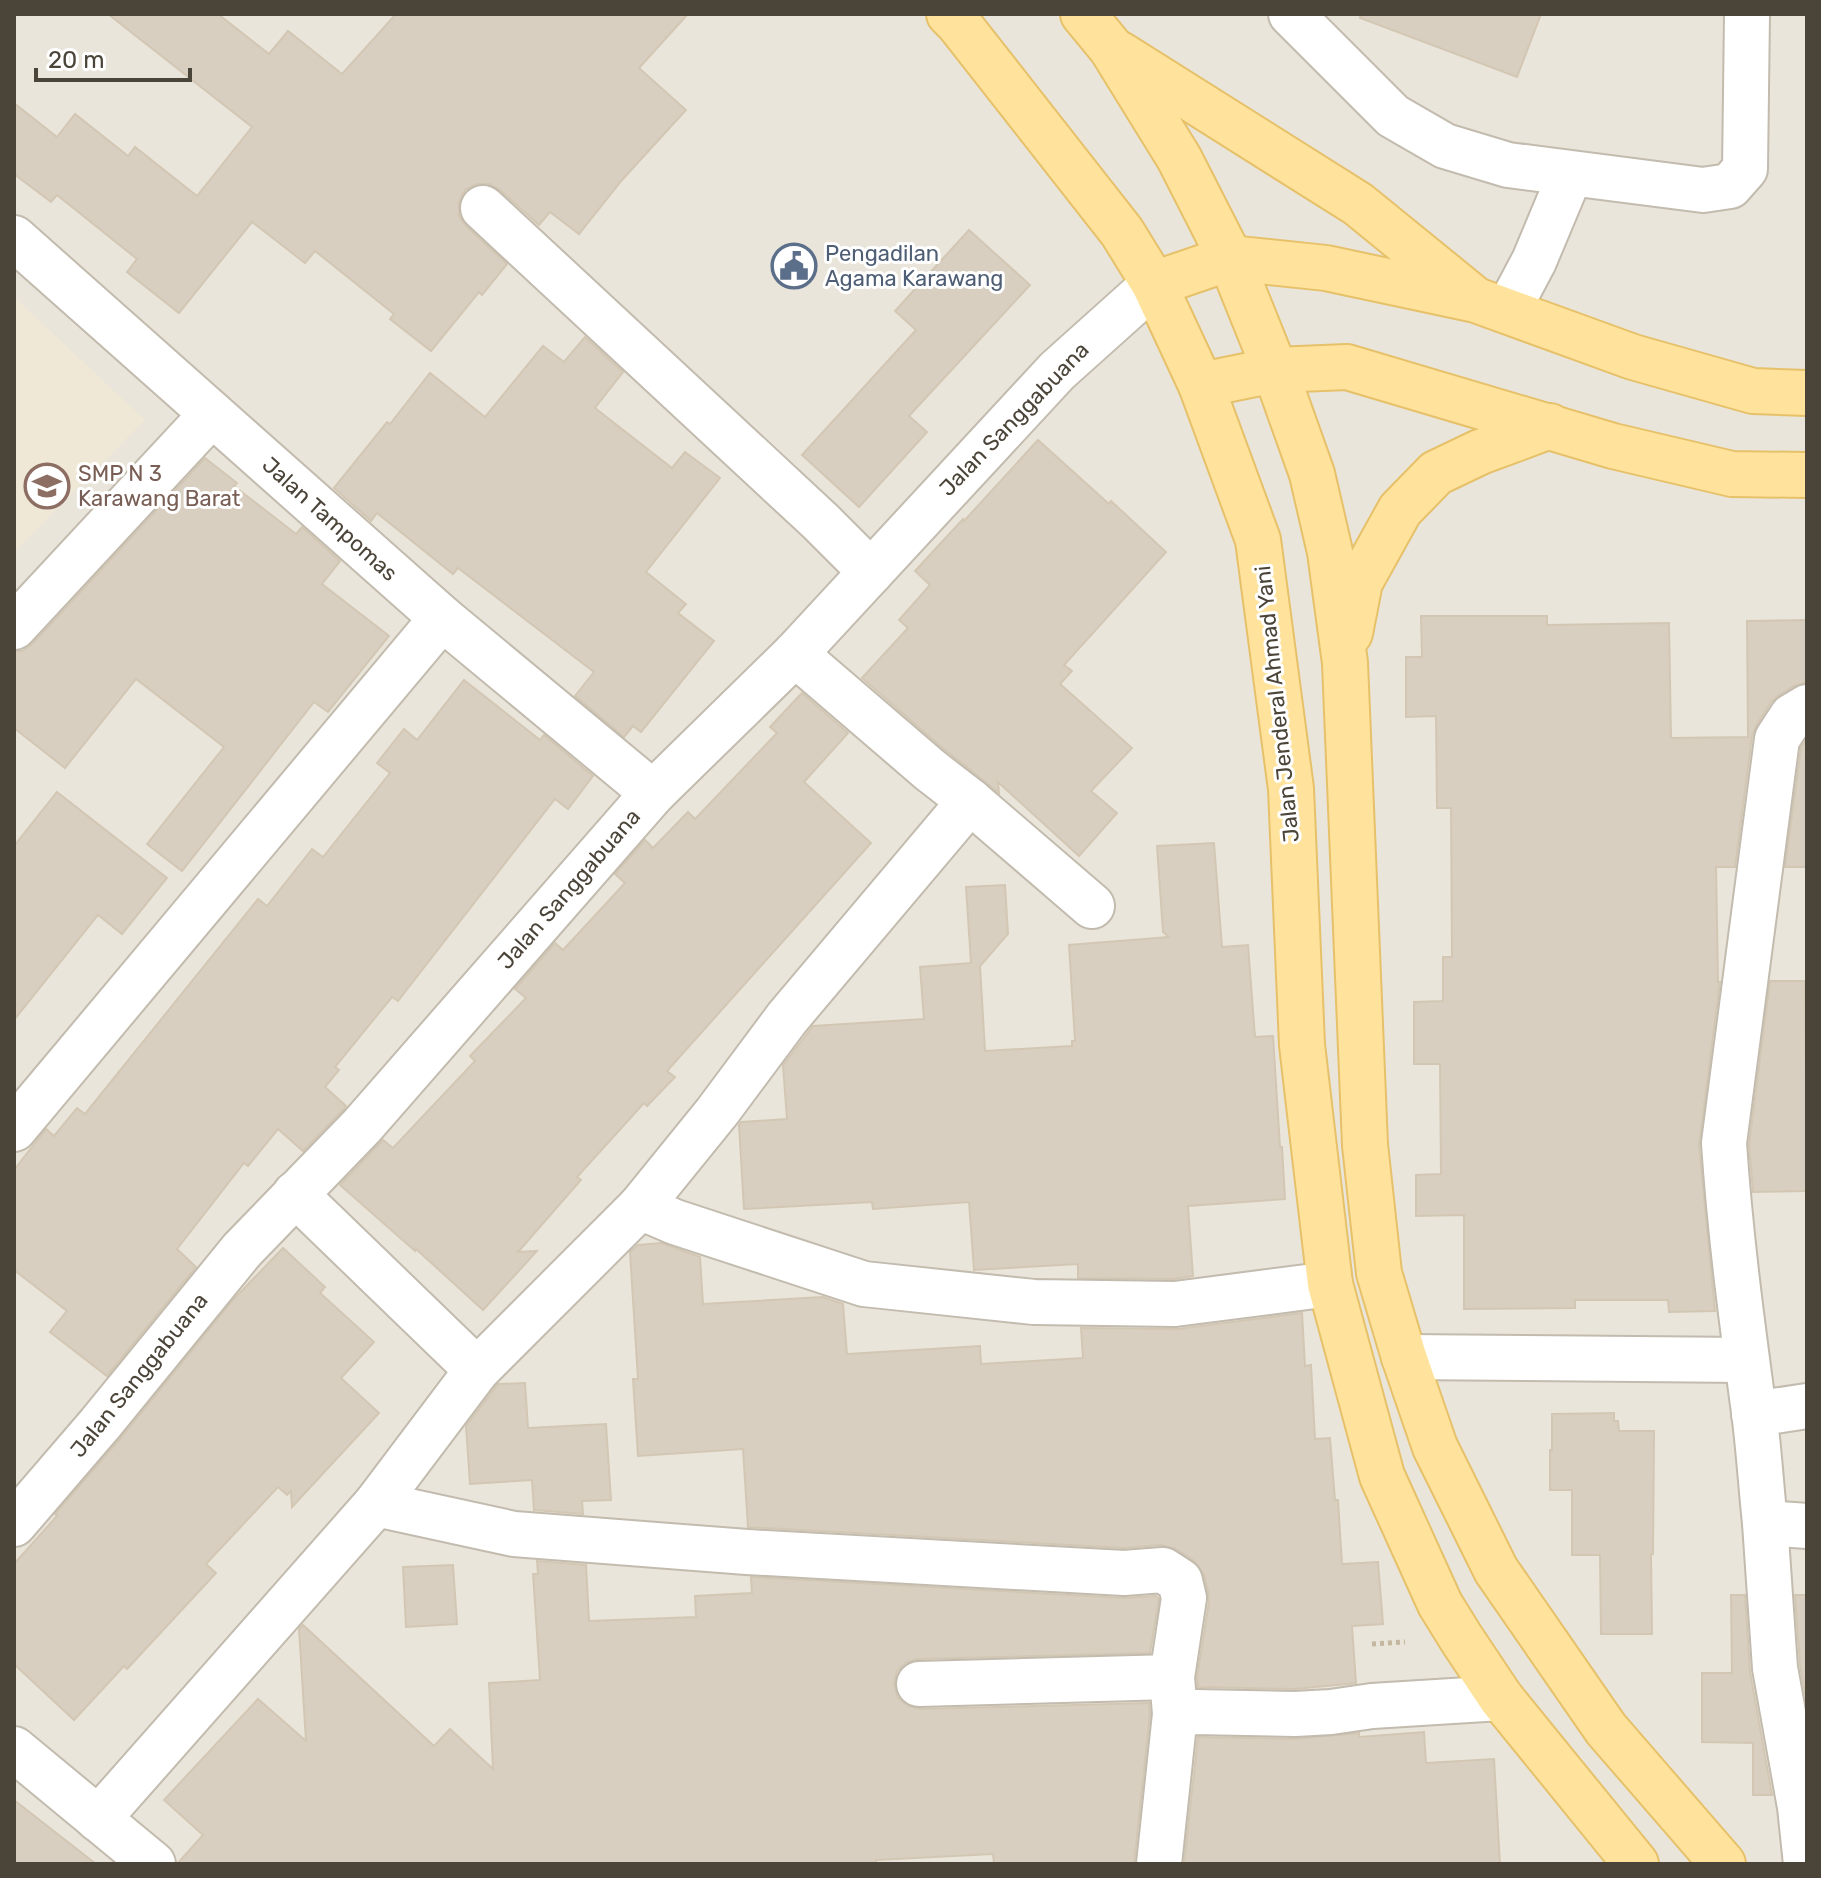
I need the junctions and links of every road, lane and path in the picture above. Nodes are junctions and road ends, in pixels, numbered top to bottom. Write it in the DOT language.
graph roads {
  1 [pos="949,14"];
  2 [pos="1083,14"];
  3 [pos="1291,14"];
  4 [pos="1747,14"];
  5 [pos="1111,48"];
  6 [pos="1570,175"];
  7 [pos="483,208"];
  8 [pos="14,238"];
  9 [pos="1230,258"];
  10 [pos="1154,284"];
  11 [pos="1492,305"];
  12 [pos="1275,370"];
  13 [pos="1201,385"];
  14 [pos="1807,393"];
  15 [pos="212,414"];
  16 [pos="1550,426"];
  17 [pos="1807,475"];
  18 [pos="871,572"];
  19 [pos="442,618"];
  20 [pos="14,627"];
  21 [pos="795,654"];
  22 [pos="1345,663"];
  23 [pos="1807,707"];
  24 [pos="653,793"];
  25 [pos="970,801"];
  26 [pos="1092,906"];
  27 [pos="14,1129"];
  28 [pos="295,1194"];
  29 [pos="640,1207"];
  30 [pos="1330,1284"];
  31 [pos="1404,1357"];
  32 [pos="1746,1360"];
  33 [pos="477,1370"];
  34 [pos="1807,1406"];
  35 [pos="1754,1414"];
  36 [pos="376,1504"];
  37 [pos="14,1524"];
  38 [pos="1786,1524"];
  39 [pos="919,1684"];
  40 [pos="1174,1696"];
  41 [pos="1501,1698"];
  42 [pos="14,1749"];
  43 [pos="98,1819"];
  44 [pos="153,1864"];
  45 [pos="1159,1864"];
  46 [pos="1636,1864"];
  47 [pos="1723,1864"];
  48 [pos="1806,1864"];
  1 -- 10 [label="main road, Jalan Jenderal Ahmad Yani"];
  2 -- 5 [label="main road"];
  3 -- 6 [label="street"];
  4 -- 6 [label="street"];
  5 -- 9 [label="main road"];
  5 -- 11 [label="main road"];
  6 -- 11 [label="street"];
  7 -- 18 [label="street"];
  8 -- 15 [label="street, Jalan Tampomas"];
  9 -- 10 [label="main road"];
  9 -- 11 [label="main road"];
  9 -- 12 [label="main road"];
  10 -- 13 [label="main road, Jalan Jenderal Ahmad Yani"];
  10 -- 18 [label="street, Jalan Sanggabuana"];
  11 -- 14 [label="main road"];
  12 -- 13 [label="main road"];
  12 -- 16 [label="main road"];
  12 -- 22 [label="main road"];
  13 -- 30 [label="main road, Jalan Jenderal Ahmad Yani"];
  15 -- 19 [label="street, Jalan Tampomas"];
  15 -- 20 [label="street"];
  16 -- 17 [label="main road"];
  16 -- 22 [label="main road"];
  18 -- 21 [label="street, Jalan Sanggabuana"];
  19 -- 24 [label="street, Jalan Tampomas"];
  19 -- 27 [label="street"];
  21 -- 24 [label="street, Jalan Sanggabuana"];
  21 -- 25 [label="street"];
  22 -- 31 [label="main road"];
  23 -- 32 [label="street"];
  24 -- 28 [label="street, Jalan Sanggabuana"];
  25 -- 26 [label="street"];
  25 -- 29 [label="street"];
  28 -- 33 [label="street"];
  28 -- 37 [label="street, Jalan Sanggabuana"];
  29 -- 30 [label="street"];
  29 -- 33 [label="street"];
  30 -- 41 [label="main road, Jalan Jenderal Ahmad Yani"];
  31 -- 32 [label="street"];
  31 -- 47 [label="main road"];
  32 -- 35 [label="street"];
  33 -- 36 [label="street"];
  34 -- 35 [label="street"];
  35 -- 38 [label="street"];
  36 -- 40 [label="street"];
  36 -- 43 [label="street"];
  38 -- 48 [label="street"];
  39 -- 40 [label="street"];
  40 -- 41 [label="street"];
  40 -- 45 [label="street"];
  41 -- 46 [label="main road, Jalan Jenderal Ahmad Yani"];
  42 -- 43 [label="street"];
  43 -- 44 [label="street"];
}
